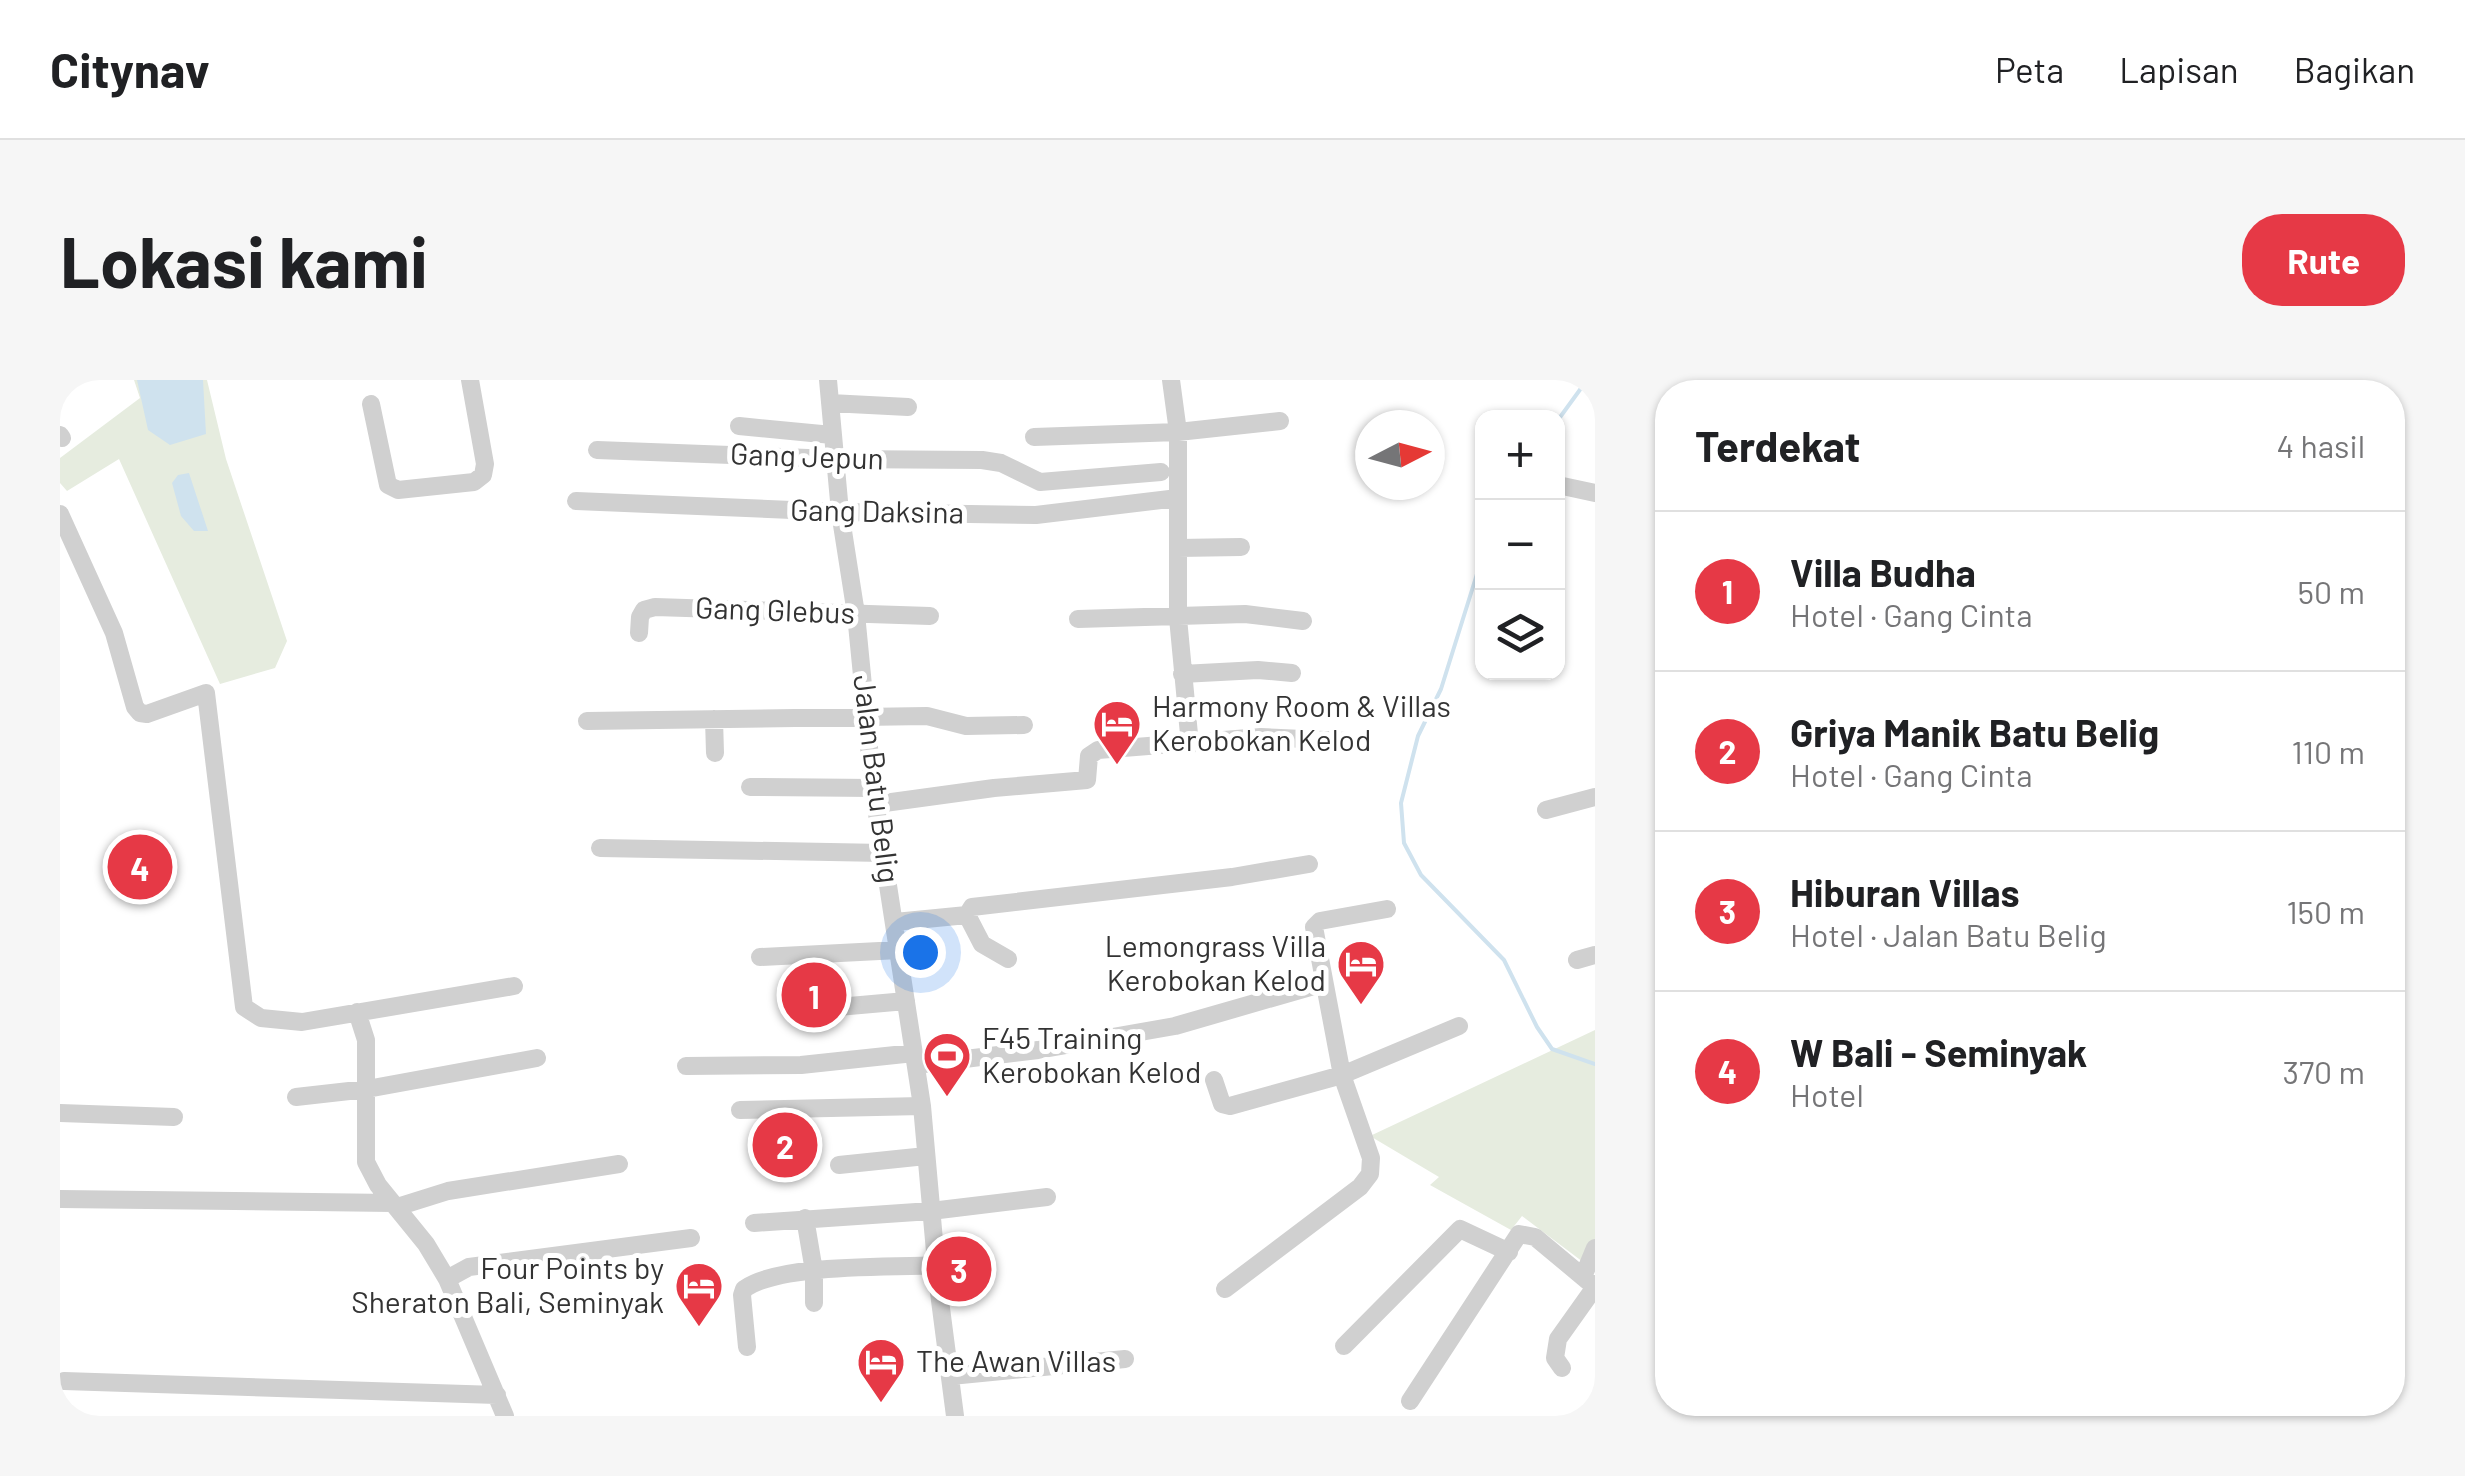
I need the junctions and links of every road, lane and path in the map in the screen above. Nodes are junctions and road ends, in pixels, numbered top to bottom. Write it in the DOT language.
graph roads {
  1 [pos="470,380"];
  2 [pos="828,380"];
  3 [pos="1171,380"];
  4 [pos="830,403"];
  5 [pos="372,404"];
  6 [pos="908,406"];
  7 [pos="1280,421"];
  8 [pos="739,426"];
  9 [pos="1178,432"];
  10 [pos="832,435"];
  11 [pos="1034,437"];
  12 [pos="597,450"];
  13 [pos="835,459"];
  14 [pos="1161,472"];
  15 [pos="1565,487"];
  16 [pos="1595,493"];
  17 [pos="1178,498"];
  18 [pos="576,501"];
  19 [pos="840,512"];
  20 [pos="60,514"];
  21 [pos="1242,547"];
  22 [pos="1178,548"];
  23 [pos="856,614"];
  24 [pos="930,616"];
  25 [pos="1178,618"];
  26 [pos="1078,619"];
  27 [pos="1303,621"];
  28 [pos="640,633"];
  29 [pos="1292,673"];
  30 [pos="1182,674"];
  31 [pos="866,718"];
  32 [pos="714,719"];
  33 [pos="587,721"];
  34 [pos="1024,726"];
  35 [pos="1346,741"];
  36 [pos="1190,744"];
  37 [pos="715,753"];
  38 [pos="750,787"];
  39 [pos="875,796"];
  40 [pos="1595,797"];
  41 [pos="1546,810"];
  42 [pos="600,848"];
  43 [pos="884,852"];
  44 [pos="1310,864"];
  45 [pos="1387,909"];
  46 [pos="968,916"];
  47 [pos="895,922"];
  48 [pos="900,950"];
  49 [pos="760,957"];
  50 [pos="1008,959"];
  51 [pos="1324,983"];
  52 [pos="514,986"];
  53 [pos="906,1001"];
  54 [pos="793,1011"];
  55 [pos="357,1012"];
  56 [pos="1459,1026"];
  57 [pos="537,1058"];
  58 [pos="915,1059"];
  59 [pos="686,1066"];
  60 [pos="1342,1075"];
  61 [pos="1214,1080"];
  62 [pos="367,1089"];
  63 [pos="296,1097"];
  64 [pos="922,1106"];
  65 [pos="740,1110"];
  66 [pos="60,1113"];
  67 [pos="174,1117"];
  68 [pos="926,1156"];
  69 [pos="619,1164"];
  70 [pos="840,1165"];
  71 [pos="1046,1196"];
  72 [pos="60,1199"];
  73 [pos="395,1204"];
  74 [pos="930,1211"];
  75 [pos="806,1218"];
  76 [pos="754,1223"];
  77 [pos="691,1238"];
  78 [pos="1595,1248"];
  79 [pos="1509,1252"];
  80 [pos="936,1265"];
  81 [pos="814,1272"];
  82 [pos="447,1279"];
  83 [pos="1591,1284"];
  84 [pos="1224,1289"];
  85 [pos="814,1303"];
  86 [pos="1344,1346"];
  87 [pos="748,1347"];
  88 [pos="1125,1358"];
  89 [pos="1562,1368"];
  90 [pos="951,1376"];
  91 [pos="64,1381"];
  92 [pos="497,1395"];
  93 [pos="1410,1401"];
  94 [pos="505,1416"];
  95 [pos="955,1416"];
  1 -- 5 [label="street"];
  2 -- 4 [label="street, Jalan Batu Belig"];
  3 -- 9 [label="street"];
  4 -- 6 [label="street"];
  4 -- 10 [label="street, Jalan Batu Belig"];
  7 -- 9 [label="street"];
  8 -- 10 [label="street"];
  9 -- 11 [label="street"];
  9 -- 17 [label="street"];
  10 -- 13 [label="street, Jalan Batu Belig"];
  12 -- 13 [label="street, Gang Jepun"];
  13 -- 14 [label="street, Gang Jepun"];
  13 -- 19 [label="street, Jalan Batu Belig"];
  15 -- 16 [label="street"];
  17 -- 19 [label="street, Gang Daksina"];
  17 -- 22 [label="street"];
  18 -- 19 [label="street, Gang Daksina"];
  19 -- 23 [label="street, Jalan Batu Belig"];
  20 -- 55 [label="street"];
  21 -- 22 [label="street"];
  22 -- 25 [label="street"];
  23 -- 24 [label="street, Gang Glebus"];
  23 -- 28 [label="street, Gang Glebus"];
  23 -- 31 [label="street, Jalan Batu Belig"];
  25 -- 26 [label="street"];
  25 -- 27 [label="street"];
  25 -- 30 [label="street"];
  29 -- 30 [label="street"];
  30 -- 36 [label="street"];
  31 -- 32 [label="street"];
  31 -- 34 [label="street"];
  31 -- 39 [label="street, Jalan Batu Belig"];
  32 -- 33 [label="street"];
  32 -- 37 [label="street"];
  35 -- 36 [label="street"];
  36 -- 39 [label="street"];
  38 -- 39 [label="street"];
  39 -- 43 [label="street, Jalan Batu Belig"];
  40 -- 41 [label="street"];
  42 -- 43 [label="street"];
  43 -- 47 [label="street, Jalan Batu Belig"];
  44 -- 46 [label="street"];
  45 -- 51 [label="street"];
  46 -- 47 [label="street"];
  46 -- 50 [label="street"];
  47 -- 48 [label="street, Jalan Batu Belig"];
  48 -- 49 [label="street"];
  48 -- 53 [label="street, Jalan Batu Belig"];
  51 -- 58 [label="street"];
  51 -- 60 [label="street"];
  52 -- 55 [label="street"];
  53 -- 54 [label="street"];
  53 -- 58 [label="street, Jalan Batu Belig"];
  55 -- 62 [label="street"];
  56 -- 60 [label="street"];
  57 -- 62 [label="street"];
  58 -- 59 [label="street"];
  58 -- 64 [label="street, Jalan Batu Belig"];
  60 -- 61 [label="street"];
  60 -- 84 [label="street"];
  62 -- 63 [label="street"];
  62 -- 73 [label="street"];
  64 -- 65 [label="street"];
  64 -- 68 [label="street, Jalan Batu Belig"];
  66 -- 67 [label="street"];
  68 -- 70 [label="street"];
  68 -- 74 [label="street, Jalan Batu Belig"];
  69 -- 73 [label="street"];
  71 -- 74 [label="street"];
  72 -- 73 [label="street"];
  73 -- 82 [label="street"];
  74 -- 75 [label="street"];
  74 -- 80 [label="street, Jalan Batu Belig"];
  75 -- 76 [label="street"];
  75 -- 81 [label="street"];
  77 -- 82 [label="street"];
  78 -- 83 [label="street"];
  79 -- 83 [label="street"];
  79 -- 86 [label="street"];
  79 -- 93 [label="street"];
  80 -- 81 [label="street"];
  80 -- 90 [label="street, Jalan Batu Belig"];
  81 -- 85 [label="street"];
  81 -- 87 [label="street"];
  82 -- 92 [label="street"];
  83 -- 89 [label="street"];
  88 -- 90 [label="street"];
  90 -- 95 [label="street, Jalan Batu Belig"];
  91 -- 92 [label="street"];
  92 -- 94 [label="street"];
}
